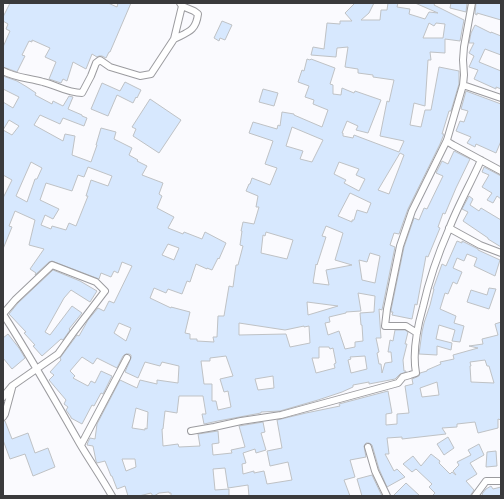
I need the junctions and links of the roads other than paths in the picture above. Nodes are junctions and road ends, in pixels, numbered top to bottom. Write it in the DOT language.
graph roads {
  1 [pos="472,3"];
  2 [pos="181,5"];
  3 [pos="174,39"];
  4 [pos="3,71"];
  5 [pos="463,85"];
  6 [pos="501,98"];
  7 [pos="447,140"];
  8 [pos="481,160"];
  9 [pos="501,171"];
  10 [pos="449,228"];
  11 [pos="501,253"];
  12 [pos="3,314"];
  13 [pos="417,333"];
  14 [pos="127,358"];
  15 [pos="37,369"];
  16 [pos="12,386"];
  17 [pos="3,397"];
  18 [pos="3,417"];
  19 [pos="191,431"];
  20 [pos="81,445"];
  21 [pos="368,447"];
  22 [pos="501,481"];
  23 [pos="112,496"];
  24 [pos="387,496"];
  25 [pos="475,496"];
  1 -- 5 [label="street"];
  2 -- 3 [label="street"];
  2 -- 3 [label="street"];
  3 -- 4 [label="street"];
  5 -- 6 [label="street"];
  5 -- 7 [label="street"];
  7 -- 8 [label="street"];
  7 -- 13 [label="street"];
  8 -- 9 [label="street"];
  8 -- 10 [label="street"];
  10 -- 11 [label="street"];
  10 -- 13 [label="street"];
  12 -- 15 [label="street"];
  12 -- 15 [label="street"];
  13 -- 19 [label="street"];
  14 -- 20 [label="street"];
  15 -- 16 [label="street"];
  15 -- 20 [label="street"];
  16 -- 17 [label="street"];
  16 -- 18 [label="street"];
  20 -- 23 [label="street"];
  21 -- 24 [label="street"];
  22 -- 25 [label="street"];
}
